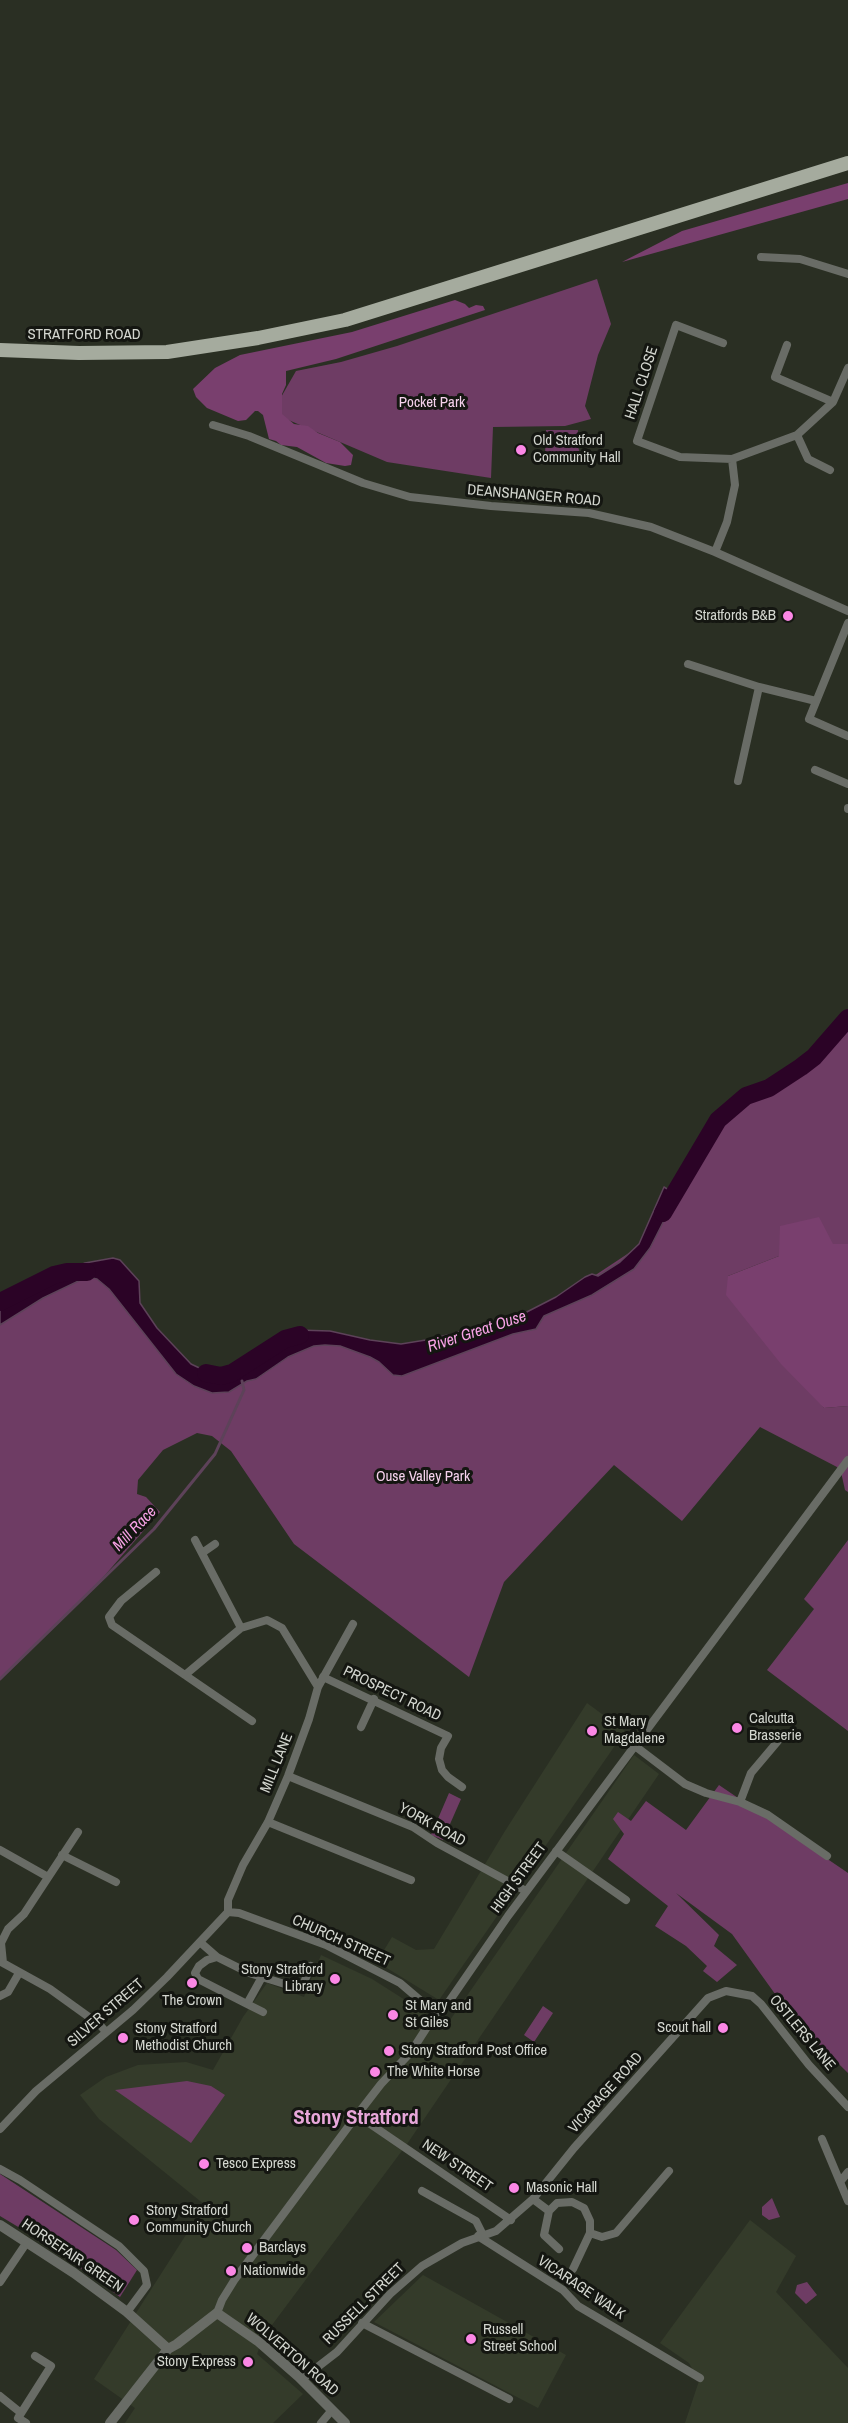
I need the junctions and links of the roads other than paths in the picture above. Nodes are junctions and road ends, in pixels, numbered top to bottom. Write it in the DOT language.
graph roads {
  1 [pos="848,163"];
  2 [pos="761,257"];
  3 [pos="848,274"];
  4 [pos="723,343"];
  5 [pos="787,345"];
  6 [pos="0,351"];
  7 [pos="847,374"];
  8 [pos="833,402"];
  9 [pos="213,425"];
  10 [pos="797,435"];
  11 [pos="732,459"];
  12 [pos="830,470"];
  13 [pos="715,552"];
  14 [pos="848,611"];
  15 [pos="848,623"];
  16 [pos="688,664"];
  17 [pos="759,687"];
  18 [pos="816,702"];
  19 [pos="848,736"];
  20 [pos="815,770"];
  21 [pos="738,781"];
  22 [pos="848,784"];
  23 [pos="848,1460"];
  24 [pos="195,1540"];
  25 [pos="215,1544"];
  26 [pos="202,1553"];
  27 [pos="156,1572"];
  28 [pos="353,1624"];
  29 [pos="241,1628"];
  30 [pos="185,1675"];
  31 [pos="323,1677"];
  32 [pos="318,1687"];
  33 [pos="374,1699"];
  34 [pos="252,1721"];
  35 [pos="361,1728"];
  36 [pos="778,1741"];
  37 [pos="635,1746"];
  38 [pos="288,1776"];
  39 [pos="462,1787"];
  40 [pos="740,1802"];
  41 [pos="268,1822"];
  42 [pos="78,1832"];
  43 [pos="0,1850"];
  44 [pos="556,1851"];
  45 [pos="62,1855"];
  46 [pos="827,1856"];
  47 [pos="48,1877"];
  48 [pos="411,1880"];
  49 [pos="116,1882"];
  50 [pos="526,1891"];
  51 [pos="626,1900"];
  52 [pos="226,1913"];
  53 [pos="4,1926"];
  54 [pos="201,1943"];
  55 [pos="217,1957"];
  56 [pos="311,1966"];
  57 [pos="19,1973"];
  58 [pos="262,1977"];
  59 [pos="726,1991"];
  60 [pos="0,1996"];
  61 [pos="247,2004"];
  62 [pos="438,2010"];
  63 [pos="263,2012"];
  64 [pos="106,2032"];
  65 [pos="848,2107"];
  66 [pos="357,2115"];
  67 [pos="0,2129"];
  68 [pos="822,2139"];
  69 [pos="0,2169"];
  70 [pos="669,2171"];
  71 [pos="848,2172"];
  72 [pos="840,2182"];
  73 [pos="422,2191"];
  74 [pos="533,2199"];
  75 [pos="848,2201"];
  76 [pos="549,2211"];
  77 [pos="511,2220"];
  78 [pos="0,2225"];
  79 [pos="590,2233"];
  80 [pos="481,2236"];
  81 [pos="27,2242"];
  82 [pos="559,2250"];
  83 [pos="573,2269"];
  84 [pos="0,2282"];
  85 [pos="128,2312"];
  86 [pos="217,2313"];
  87 [pos="362,2323"];
  88 [pos="168,2349"];
  89 [pos="35,2356"];
  90 [pos="700,2378"];
  91 [pos="302,2379"];
  92 [pos="0,2396"];
  93 [pos="509,2399"];
  94 [pos="332,2410"];
  95 [pos="21,2413"];
  96 [pos="26,2423"];
  97 [pos="110,2423"];
  98 [pos="321,2423"];
  99 [pos="345,2423"];
  1 -- 6 [label="main road, STRATFORD ROAD"];
  2 -- 3 [label="street"];
  4 -- 11 [label="street, HALL CLOSE"];
  5 -- 8 [label="street"];
  7 -- 8 [label="street"];
  8 -- 10 [label="street"];
  9 -- 13 [label="street, DEANSHANGER ROAD"];
  10 -- 11 [label="street"];
  10 -- 12 [label="street"];
  11 -- 13 [label="street"];
  13 -- 14 [label="street, DEANSHANGER ROAD"];
  15 -- 18 [label="street"];
  16 -- 17 [label="street"];
  17 -- 18 [label="street"];
  17 -- 21 [label="street"];
  18 -- 19 [label="street"];
  20 -- 22 [label="street"];
  23 -- 37 [label="street, HIGH STREET"];
  24 -- 26 [label="street"];
  25 -- 26 [label="street"];
  26 -- 29 [label="street"];
  27 -- 30 [label="street"];
  28 -- 31 [label="street, MILL LANE"];
  29 -- 30 [label="street"];
  29 -- 32 [label="street"];
  30 -- 34 [label="street"];
  31 -- 32 [label="street, MILL LANE"];
  31 -- 33 [label="street, PROSPECT ROAD"];
  32 -- 38 [label="street, MILL LANE"];
  33 -- 35 [label="street"];
  33 -- 39 [label="street, PROSPECT ROAD"];
  36 -- 40 [label="street"];
  37 -- 40 [label="street"];
  37 -- 44 [label="street, HIGH STREET"];
  38 -- 41 [label="street, MILL LANE"];
  38 -- 50 [label="street, YORK ROAD"];
  40 -- 46 [label="street"];
  41 -- 48 [label="street"];
  41 -- 52 [label="street, MILL LANE"];
  42 -- 45 [label="street"];
  43 -- 47 [label="street"];
  44 -- 50 [label="street, HIGH STREET"];
  44 -- 51 [label="street"];
  45 -- 47 [label="street"];
  45 -- 49 [label="street"];
  47 -- 53 [label="street"];
  50 -- 62 [label="street, HIGH STREET"];
  52 -- 54 [label="street, SILVER STREET"];
  52 -- 62 [label="street, CHURCH STREET"];
  53 -- 57 [label="street"];
  54 -- 55 [label="street"];
  54 -- 64 [label="street, SILVER STREET"];
  55 -- 58 [label="street"];
  55 -- 61 [label="street"];
  56 -- 58 [label="street"];
  57 -- 60 [label="street"];
  57 -- 64 [label="street"];
  58 -- 61 [label="street"];
  59 -- 65 [label="street, OSTLERS LANE"];
  59 -- 74 [label="street, VICARAGE ROAD"];
  61 -- 63 [label="street"];
  62 -- 66 [label="street, HIGH STREET"];
  64 -- 67 [label="street, SILVER STREET"];
  66 -- 77 [label="street, NEW STREET"];
  66 -- 86 [label="street, HIGH STREET"];
  68 -- 72 [label="street"];
  69 -- 85 [label="street, HORSEFAIR GREEN"];
  70 -- 79 [label="street"];
  71 -- 72 [label="street"];
  72 -- 75 [label="street"];
  73 -- 80 [label="street, VICARAGE WALK"];
  74 -- 76 [label="street"];
  74 -- 77 [label="street, VICARAGE ROAD"];
  76 -- 79 [label="street"];
  76 -- 82 [label="street"];
  77 -- 80 [label="street, RUSSELL STREET"];
  78 -- 81 [label="street, HORSEFAIR GREEN"];
  79 -- 83 [label="street"];
  80 -- 87 [label="street, RUSSELL STREET"];
  80 -- 90 [label="street, VICARAGE WALK"];
  81 -- 84 [label="street"];
  81 -- 85 [label="street, HORSEFAIR GREEN"];
  85 -- 88 [label="street, HORSEFAIR GREEN"];
  86 -- 88 [label="street"];
  86 -- 91 [label="street, WOLVERTON ROAD"];
  87 -- 91 [label="street, RUSSELL STREET"];
  87 -- 93 [label="street"];
  88 -- 97 [label="street"];
  89 -- 95 [label="street"];
  91 -- 94 [label="street, WOLVERTON ROAD"];
  92 -- 95 [label="street"];
  94 -- 98 [label="street"];
  94 -- 99 [label="street, WOLVERTON ROAD"];
  95 -- 96 [label="street"];
}
